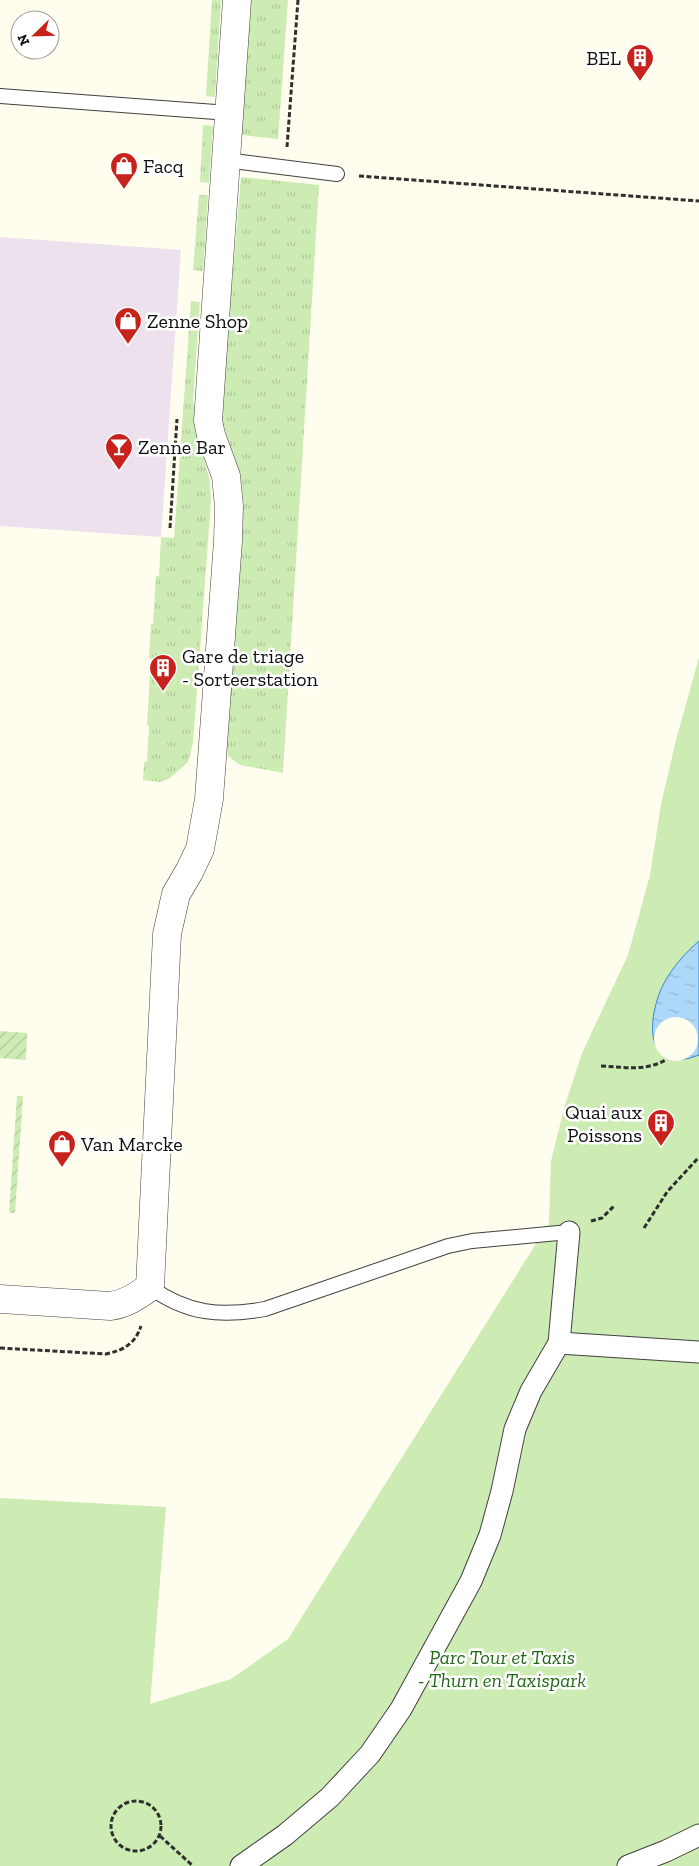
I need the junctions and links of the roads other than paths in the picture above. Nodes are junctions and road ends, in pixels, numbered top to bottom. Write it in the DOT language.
graph roads {
  1 [pos="237,0"];
  2 [pos="0,96"];
  3 [pos="229,113"];
  4 [pos="225,160"];
  5 [pos="337,174"];
  6 [pos="569,1232"];
  7 [pos="150,1287"];
  8 [pos="0,1299"];
  9 [pos="559,1343"];
  10 [pos="699,1352"];
  11 [pos="699,1835"];
  12 [pos="241,1866"];
  13 [pos="628,1866"];
  1 -- 3 [label="street"];
  2 -- 3 [label="lane"];
  3 -- 4 [label="street"];
  4 -- 5 [label="lane"];
  4 -- 7 [label="street"];
  6 -- 7 [label="lane"];
  6 -- 9 [label="street"];
  7 -- 8 [label="street"];
  9 -- 10 [label="street"];
  9 -- 12 [label="street"];
  11 -- 13 [label="street"];
}
